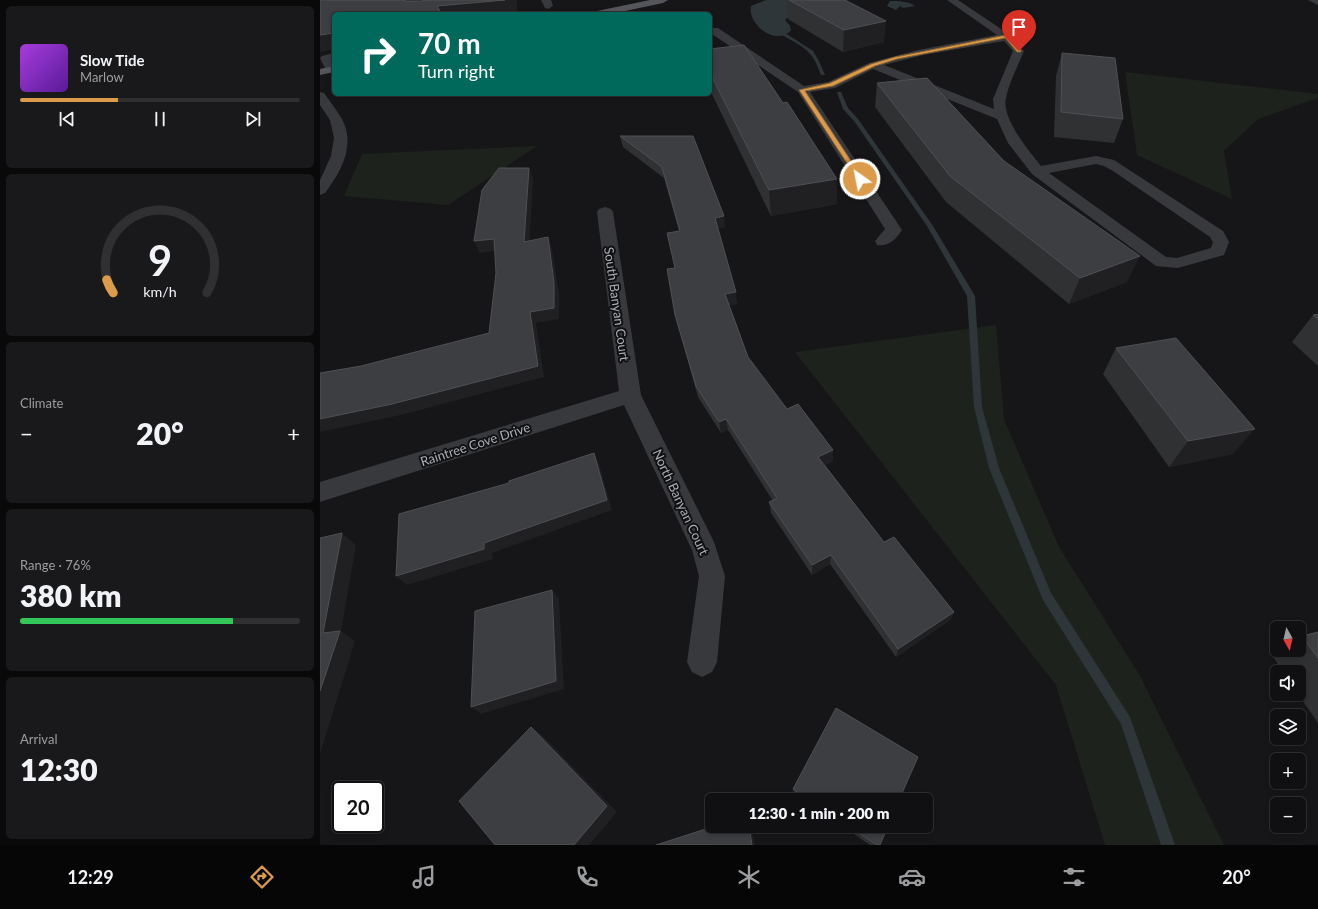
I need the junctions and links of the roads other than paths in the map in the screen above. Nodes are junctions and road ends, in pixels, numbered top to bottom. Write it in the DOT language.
graph roads {
  1 [pos="663,0"];
  2 [pos="952,0"];
  3 [pos="1313,0"];
  4 [pos="1318,2"];
  5 [pos="606,12"];
  6 [pos="712,30"];
  7 [pos="1005,30"];
  8 [pos="332,56"];
  9 [pos="753,57"];
  10 [pos="739,60"];
  11 [pos="873,65"];
  12 [pos="328,70"];
  13 [pos="802,90"];
  14 [pos="322,102"];
  15 [pos="1002,117"];
  16 [pos="1037,171"];
  17 [pos="320,190"];
  18 [pos="605,212"];
  19 [pos="883,241"];
  20 [pos="630,395"];
  21 [pos="320,492"];
  22 [pos="702,662"];
  1 -- 5 [label="main road"];
  2 -- 7 [label="street"];
  3 -- 4 [label="street"];
  6 -- 9 [label="street"];
  7 -- 11 [label="street"];
  7 -- 15 [label="street"];
  8 -- 12 [label="street"];
  9 -- 10 [label="street"];
  9 -- 13 [label="street"];
  11 -- 13 [label="street"];
  11 -- 15 [label="street"];
  13 -- 19 [label="street"];
  14 -- 17 [label="street"];
  15 -- 16 [label="street"];
  16 -- 16 [label="street"];
  18 -- 20 [label="street, South Banyan Court"];
  20 -- 21 [label="street, Raintree Cove Drive"];
  20 -- 22 [label="street, North Banyan Court"];
}
